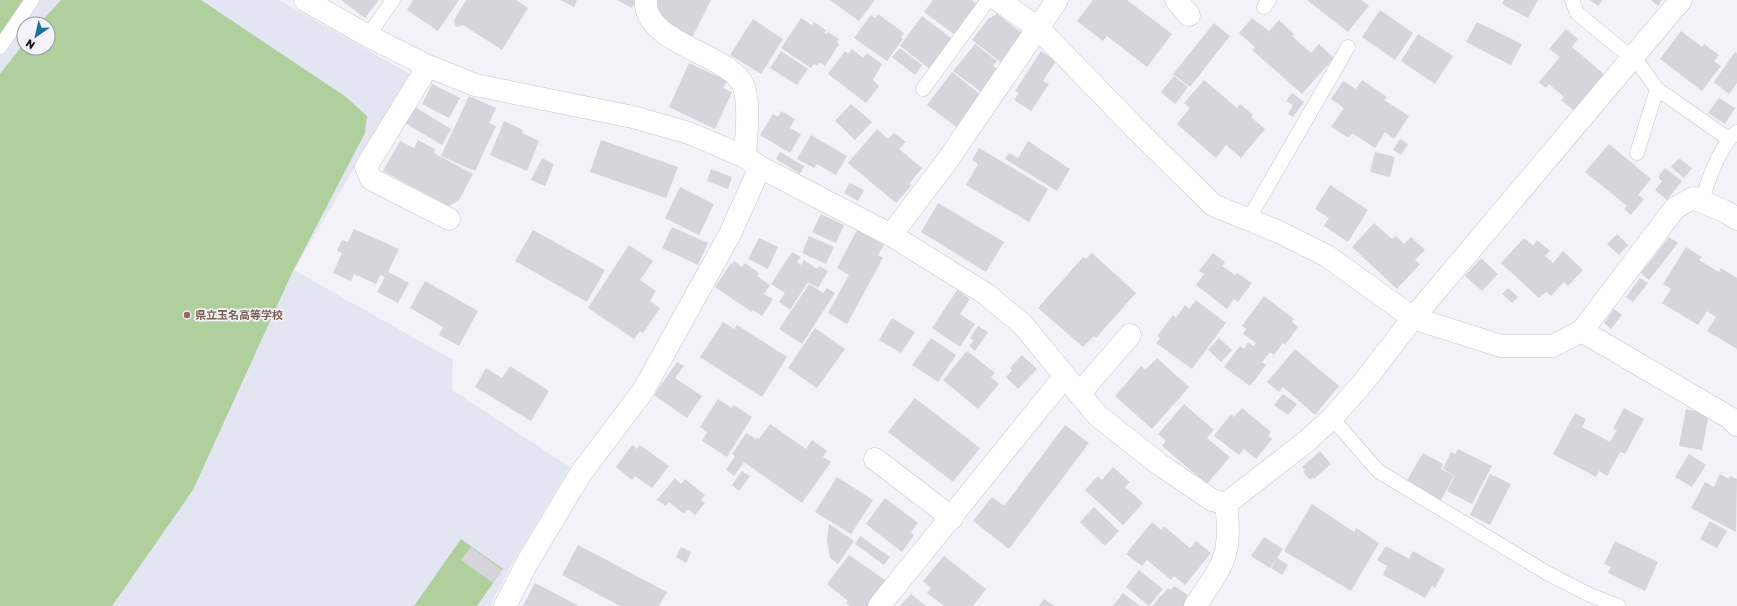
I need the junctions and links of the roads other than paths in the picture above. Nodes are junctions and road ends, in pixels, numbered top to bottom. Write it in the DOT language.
graph roads {
  1 [pos="32,0"];
  2 [pos="305,0"];
  3 [pos="393,0"];
  4 [pos="646,0"];
  5 [pos="988,0"];
  6 [pos="998,0"];
  7 [pos="1057,0"];
  8 [pos="1572,0"];
  9 [pos="1681,0"];
  10 [pos="1038,28"];
  11 [pos="368,36"];
  12 [pos="0,47"];
  13 [pos="1348,48"];
  14 [pos="1632,57"];
  15 [pos="428,66"];
  16 [pos="923,89"];
  17 [pos="1657,89"];
  18 [pos="1733,135"];
  19 [pos="1637,153"];
  20 [pos="753,162"];
  21 [pos="1702,203"];
  22 [pos="449,219"];
  23 [pos="1737,219"];
  24 [pos="1248,220"];
  25 [pos="891,235"];
  26 [pos="1413,318"];
  27 [pos="1582,331"];
  28 [pos="1130,335"];
  29 [pos="1065,376"];
  30 [pos="1079,394"];
  31 [pos="1735,417"];
  32 [pos="1332,418"];
  33 [pos="875,459"];
  34 [pos="1226,504"];
  35 [pos="952,518"];
  36 [pos="505,606"];
  37 [pos="879,606"];
  38 [pos="1195,606"];
  39 [pos="1619,606"];
  1 -- 12 [label="lane"];
  2 -- 11 [label="street"];
  3 -- 11 [label="lane"];
  4 -- 20 [label="street"];
  5 -- 16 [label="lane"];
  6 -- 10 [label="street"];
  7 -- 10 [label="street"];
  8 -- 14 [label="lane"];
  9 -- 14 [label="street"];
  10 -- 24 [label="street"];
  10 -- 25 [label="street"];
  11 -- 15 [label="street"];
  13 -- 24 [label="lane"];
  14 -- 17 [label="lane"];
  14 -- 26 [label="street"];
  15 -- 20 [label="street"];
  15 -- 22 [label="street"];
  17 -- 18 [label="lane"];
  17 -- 19 [label="lane"];
  18 -- 21 [label="lane"];
  20 -- 25 [label="street"];
  20 -- 36 [label="street"];
  21 -- 23 [label="street"];
  21 -- 27 [label="street"];
  24 -- 26 [label="street"];
  25 -- 29 [label="street"];
  26 -- 27 [label="street"];
  26 -- 32 [label="street"];
  27 -- 31 [label="street"];
  28 -- 30 [label="street"];
  29 -- 30 [label="street"];
  29 -- 35 [label="street"];
  30 -- 34 [label="street"];
  32 -- 34 [label="street"];
  32 -- 39 [label="lane"];
  33 -- 35 [label="street"];
  34 -- 38 [label="street"];
  35 -- 37 [label="street"];
}
